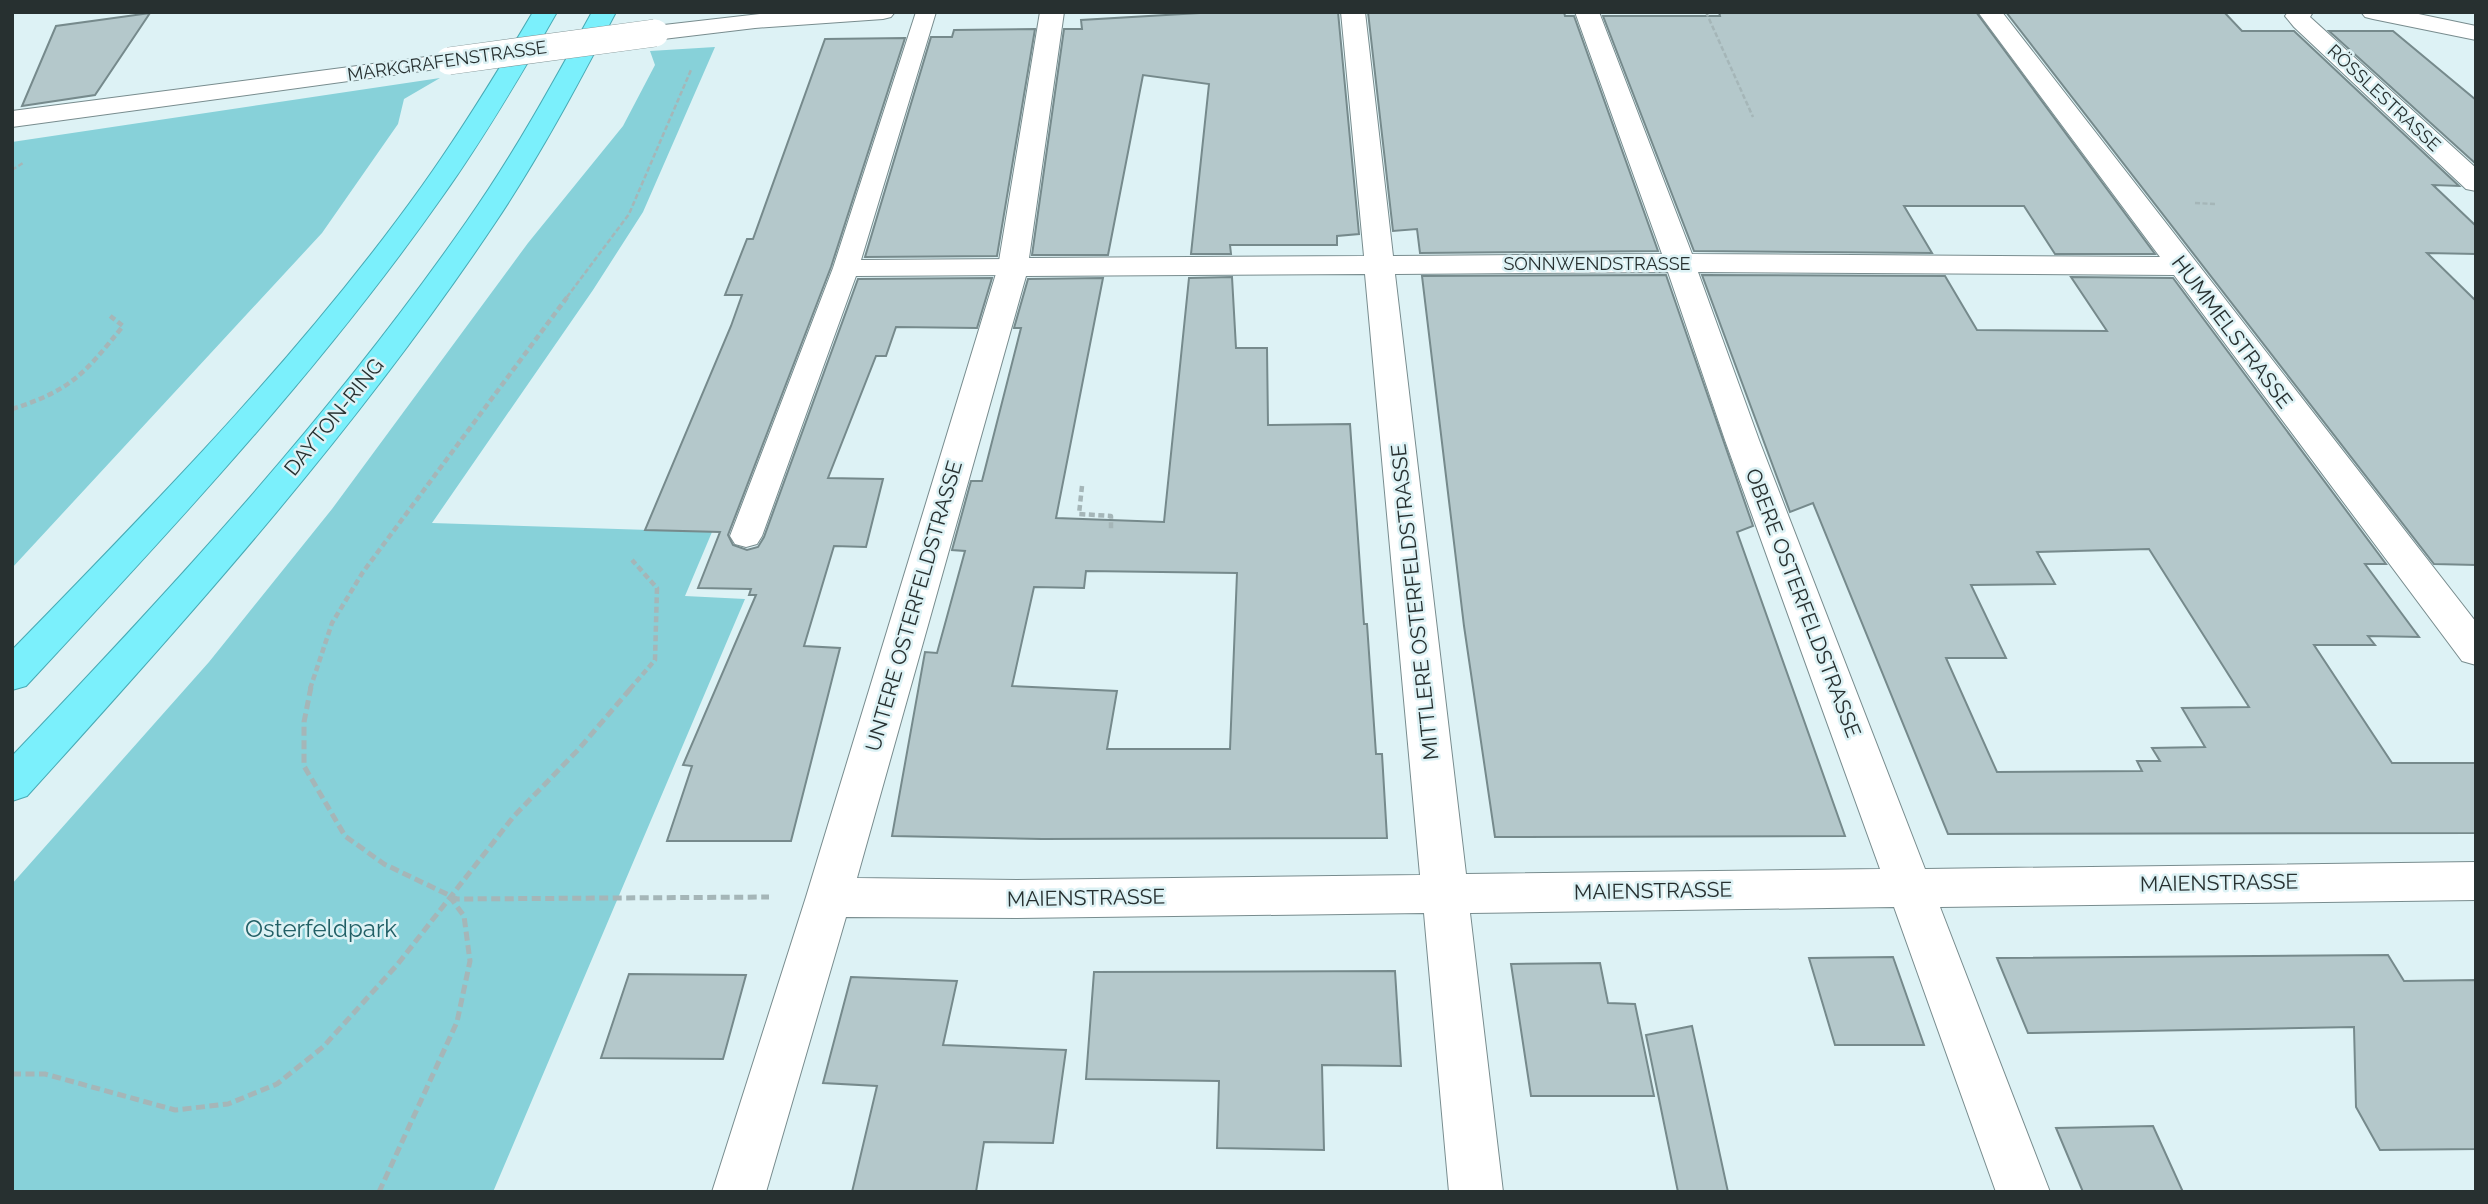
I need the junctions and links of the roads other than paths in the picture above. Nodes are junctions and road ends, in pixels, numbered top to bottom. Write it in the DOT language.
graph roads {
  1 [pos="529,12"];
  2 [pos="545,12"];
  3 [pos="604,12"];
  4 [pos="883,12"];
  5 [pos="926,12"];
  6 [pos="1052,12"];
  7 [pos="1353,12"];
  8 [pos="1587,12"];
  9 [pos="1990,12"];
  10 [pos="2301,12"];
  11 [pos="2374,12"];
  12 [pos="729,20"];
  13 [pos="2476,33"];
  14 [pos="514,68"];
  15 [pos="12,120"];
  16 [pos="2476,183"];
  17 [pos="1378,264"];
  18 [pos="1681,264"];
  19 [pos="2180,266"];
  20 [pos="1013,267"];
  21 [pos="846,268"];
  22 [pos="746,536"];
  23 [pos="2476,651"];
  24 [pos="12,675"];
  25 [pos="12,784"];
  26 [pos="2476,881"];
  27 [pos="1909,886"];
  28 [pos="1447,894"];
  29 [pos="829,897"];
  30 [pos="739,1192"];
  31 [pos="1476,1192"];
  32 [pos="2023,1192"];
  1 -- 14 [label="highway"];
  2 -- 14 [label="highway"];
  3 -- 25 [label="highway, DAYTON-RING"];
  4 -- 12 [label="street, MARKGRAFENSTRASSE"];
  5 -- 21 [label="lane"];
  6 -- 20 [label="street, UNTERE OSTERFELDSTRASSE"];
  7 -- 17 [label="street, MITTLERE OSTERFELDSTRASSE"];
  8 -- 18 [label="street, OBERE OSTERFELDSTRASSE"];
  9 -- 19 [label="street, HUMMELSTRASSE"];
  10 -- 16 [label="street, RÖSSLESTRASSE"];
  11 -- 13 [label="street"];
  12 -- 15 [label="street, MARKGRAFENSTRASSE, bridge"];
  14 -- 24 [label="highway"];
  17 -- 18 [label="street, SONNWENDSTRASSE"];
  17 -- 20 [label="street, SONNWENDSTRASSE"];
  17 -- 28 [label="street, MITTLERE OSTERFELDSTRASSE"];
  18 -- 19 [label="street, SONNWENDSTRASSE"];
  18 -- 27 [label="street, OBERE OSTERFELDSTRASSE"];
  19 -- 23 [label="street, HUMMELSTRASSE"];
  20 -- 21 [label="lane"];
  20 -- 29 [label="street, UNTERE OSTERFELDSTRASSE"];
  21 -- 22 [label="lane"];
  26 -- 27 [label="street, MAIENSTRASSE"];
  27 -- 28 [label="street, MAIENSTRASSE"];
  27 -- 32 [label="street, OBERE OSTERFELDSTRASSE"];
  28 -- 29 [label="street, MAIENSTRASSE"];
  28 -- 31 [label="street, MITTLERE OSTERFELDSTRASSE"];
  29 -- 30 [label="street, UNTERE OSTERFELDSTRASSE"];
}
